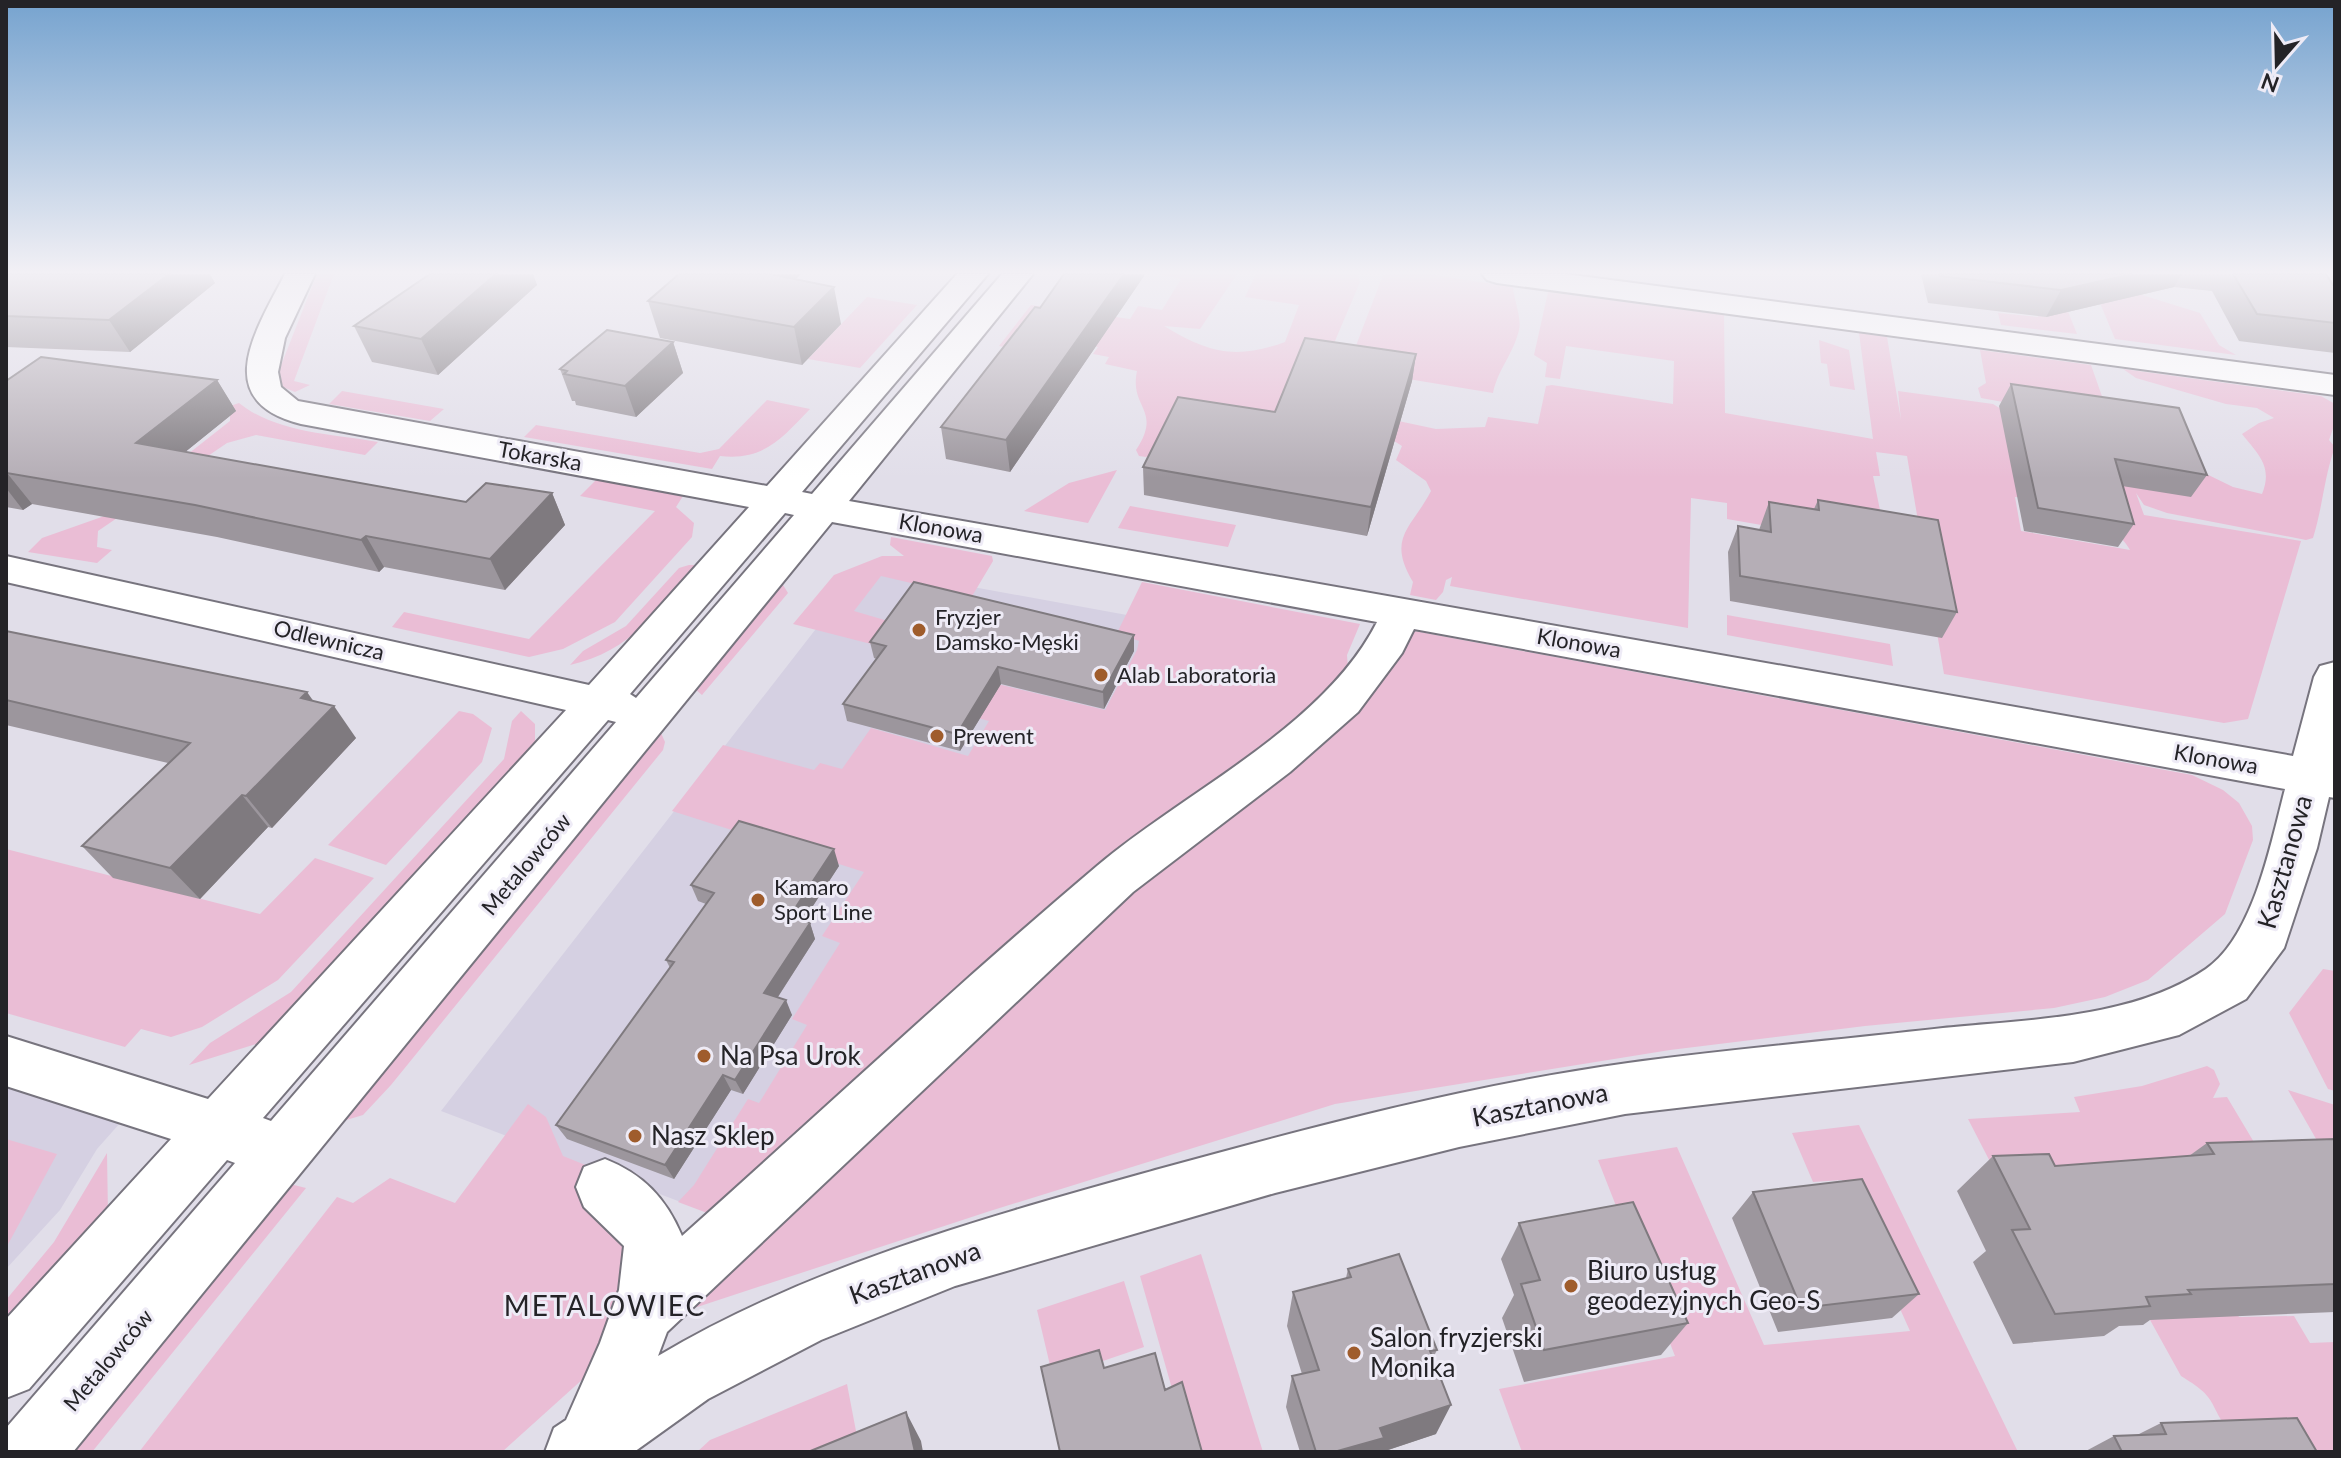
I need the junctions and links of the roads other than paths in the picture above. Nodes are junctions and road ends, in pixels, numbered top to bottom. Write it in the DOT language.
graph roads {
  1 [pos="268,342"];
  2 [pos="913,342"];
  3 [pos="961,342"];
  4 [pos="2011,342"];
  5 [pos="2335,385"];
  6 [pos="776,498"];
  7 [pos="823,506"];
  8 [pos="6,569"];
  9 [pos="1402,612"];
  10 [pos="2335,677"];
  11 [pos="597,702"];
  12 [pos="652,714"];
  13 [pos="2322,778"];
  14 [pos="6,1061"];
  15 [pos="216,1127"];
  16 [pos="283,1153"];
  17 [pos="605,1187"];
  18 [pos="640,1315"];
  19 [pos="6,1366"];
  20 [pos="585,1447"];
  21 [pos="30,1452"];
  1 -- 6 [label="street, Tokarska"];
  2 -- 6 [label="street"];
  3 -- 7 [label="street, Metalowców"];
  4 -- 5 [label="street"];
  6 -- 7 [label="street, Tokarska"];
  6 -- 11 [label="street"];
  7 -- 9 [label="street, Klonowa"];
  7 -- 12 [label="street, Metalowców"];
  8 -- 11 [label="street, Odlewnicza"];
  9 -- 13 [label="street, Klonowa"];
  9 -- 18 [label="street"];
  10 -- 13 [label="street, Kasztanowa"];
  11 -- 12 [label="street, Odlewnicza"];
  11 -- 15 [label="street"];
  12 -- 16 [label="street, Metalowców"];
  13 -- 20 [label="street, Kasztanowa"];
  14 -- 15 [label="street"];
  15 -- 16 [label="street"];
  15 -- 19 [label="street"];
  16 -- 21 [label="street, Metalowców"];
  17 -- 18 [label="street"];
  18 -- 20 [label="street"];
}
